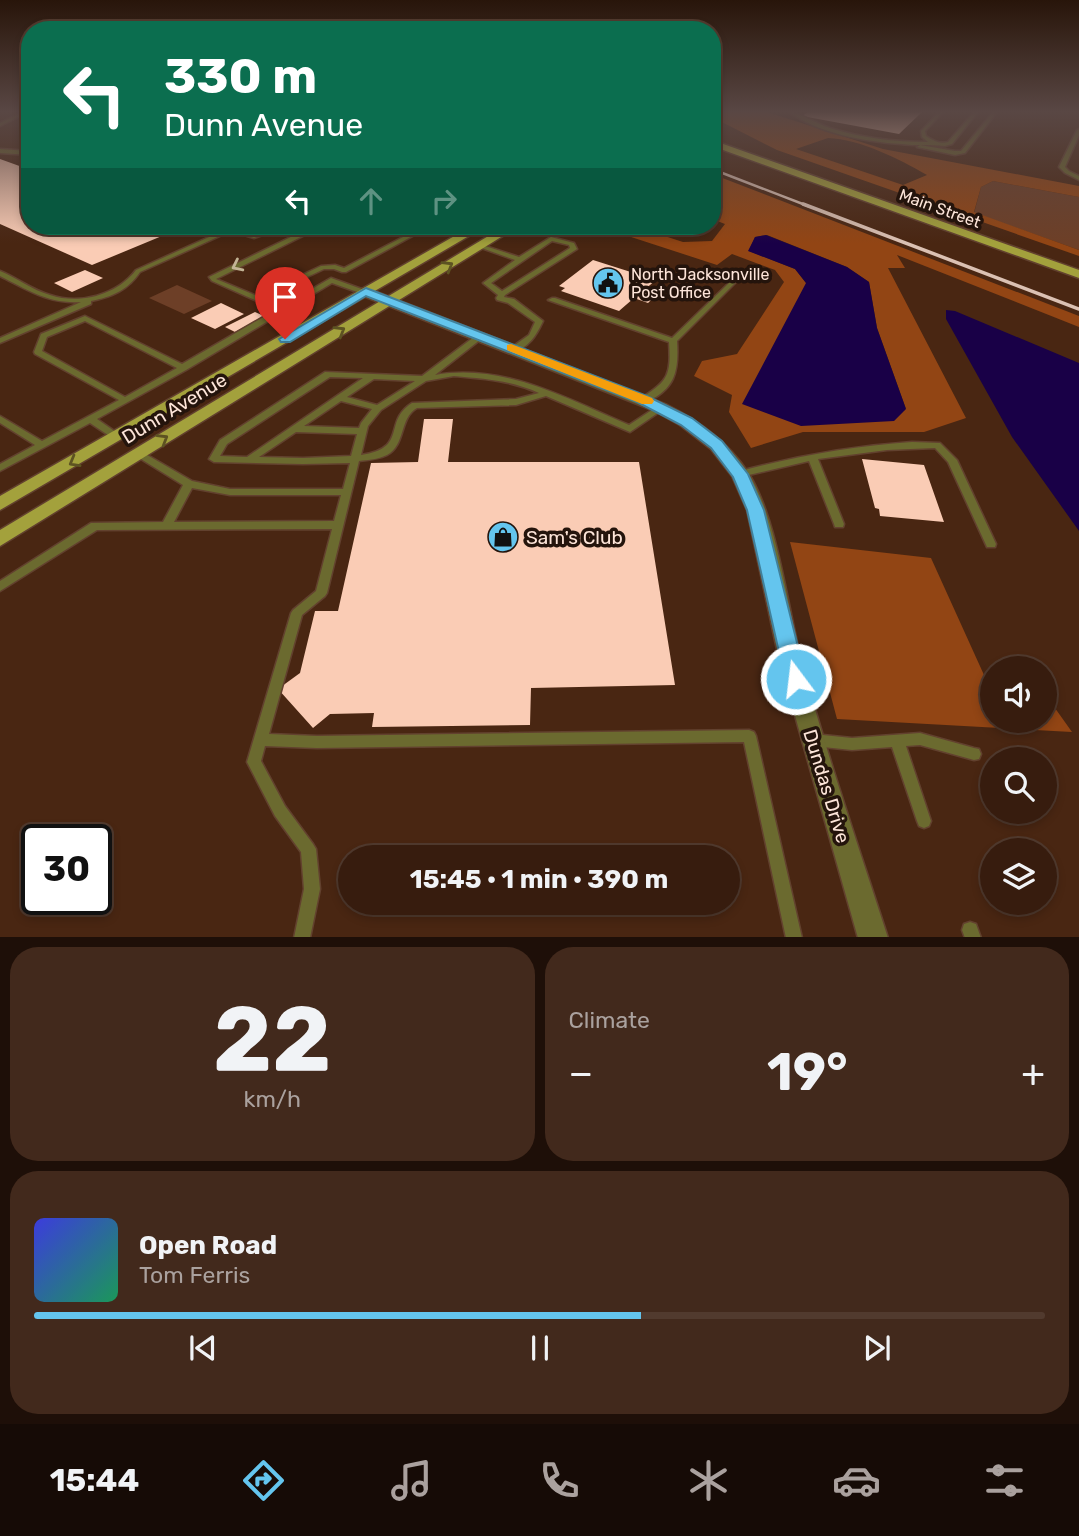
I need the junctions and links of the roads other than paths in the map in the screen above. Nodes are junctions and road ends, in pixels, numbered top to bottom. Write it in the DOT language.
graph roads {
  1 [pos="748,156"];
  2 [pos="769,156"];
  3 [pos="1067,156"];
  4 [pos="1079,178"];
  5 [pos="218,235"];
  6 [pos="301,235"];
  7 [pos="411,235"];
  8 [pos="464,235"];
  9 [pos="498,235"];
  10 [pos="480,246"];
  11 [pos="520,259"];
  12 [pos="1079,264"];
  13 [pos="0,273"];
  14 [pos="1079,274"];
  15 [pos="732,283"];
  16 [pos="366,292"];
  17 [pos="502,293"];
  18 [pos="92,300"];
  19 [pos="552,300"];
  20 [pos="389,301"];
  21 [pos="481,336"];
  22 [pos="0,341"];
  23 [pos="673,341"];
  24 [pos="515,349"];
  25 [pos="183,368"];
  26 [pos="372,376"];
  27 [pos="424,379"];
  28 [pos="548,393"];
  29 [pos="340,398"];
  30 [pos="125,400"];
  31 [pos="653,404"];
  32 [pos="378,408"];
  33 [pos="0,419"];
  34 [pos="90,419"];
  35 [pos="293,429"];
  36 [pos="362,431"];
  37 [pos="117,437"];
  38 [pos="41,445"];
  39 [pos="139,454"];
  40 [pos="812,457"];
  41 [pos="250,459"];
  42 [pos="355,460"];
  43 [pos="0,468"];
  44 [pos="740,474"];
  45 [pos="189,485"];
  46 [pos="346,492"];
  47 [pos="0,505"];
  48 [pos="839,523"];
  49 [pos="167,525"];
  50 [pos="338,525"];
  51 [pos="0,539"];
  52 [pos="991,544"];
  53 [pos="0,587"];
  54 [pos="260,740"];
  55 [pos="813,740"];
  56 [pos="897,740"];
  57 [pos="974,754"];
  58 [pos="924,821"];
  59 [pos="302,937"];
  60 [pos="793,937"];
  61 [pos="873,937"];
  1 -- 14 [label="main road, Main Street"];
  2 -- 12 [label="main road, Main Street"];
  3 -- 4 [label="lane"];
  5 -- 18 [label="lane"];
  6 -- 7 [label="lane, one-way"];
  8 -- 16 [label="main road, Dunn Avenue"];
  9 -- 10 [label="main road, Dunn Avenue"];
  10 -- 11 [label="lane"];
  20 -- 10 [label="main road, Dunn Avenue, one-way"];
  11 -- 17 [label="lane"];
  11 -- 17 [label="lane"];
  13 -- 18 [label="lane"];
  15 -- 23 [label="lane"];
  16 -- 20 [label="street, Dundas Drive"];
  16 -- 25 [label="lane"];
  16 -- 37 [label="main road, Dunn Avenue"];
  17 -- 24 [label="lane"];
  18 -- 22 [label="lane"];
  19 -- 23 [label="lane"];
  20 -- 21 [label="street, Dundas Drive"];
  39 -- 20 [label="main road, Dunn Avenue, one-way"];
  21 -- 24 [label="street, Dundas Drive"];
  21 -- 27 [label="lane"];
  23 -- 31 [label="lane"];
  24 -- 31 [label="street, Dundas Drive"];
  25 -- 30 [label="lane"];
  25 -- 30 [label="lane"];
  26 -- 27 [label="lane"];
  26 -- 29 [label="lane"];
  26 -- 41 [label="lane"];
  27 -- 28 [label="lane"];
  27 -- 32 [label="lane"];
  28 -- 31 [label="lane"];
  28 -- 42 [label="lane"];
  29 -- 32 [label="lane"];
  29 -- 35 [label="lane"];
  30 -- 34 [label="lane"];
  31 -- 44 [label="street, Dundas Drive"];
  32 -- 36 [label="lane"];
  33 -- 38 [label="lane"];
  34 -- 37 [label="lane"];
  34 -- 38 [label="lane"];
  35 -- 36 [label="lane"];
  35 -- 41 [label="lane"];
  36 -- 42 [label="lane"];
  37 -- 47 [label="main road, Dunn Avenue, one-way"];
  38 -- 43 [label="lane"];
  39 -- 45 [label="lane"];
  39 -- 51 [label="main road, Dunn Avenue"];
  40 -- 44 [label="lane"];
  40 -- 48 [label="lane"];
  40 -- 52 [label="lane"];
  41 -- 42 [label="lane"];
  42 -- 46 [label="lane"];
  44 -- 55 [label="street, Dundas Drive"];
  45 -- 46 [label="lane"];
  45 -- 49 [label="lane"];
  46 -- 50 [label="lane"];
  49 -- 50 [label="lane"];
  49 -- 53 [label="lane"];
  50 -- 54 [label="lane"];
  54 -- 59 [label="lane"];
  54 -- 60 [label="lane"];
  55 -- 56 [label="lane"];
  55 -- 61 [label="street, Dundas Drive"];
  56 -- 57 [label="lane"];
  56 -- 58 [label="lane"];
}
